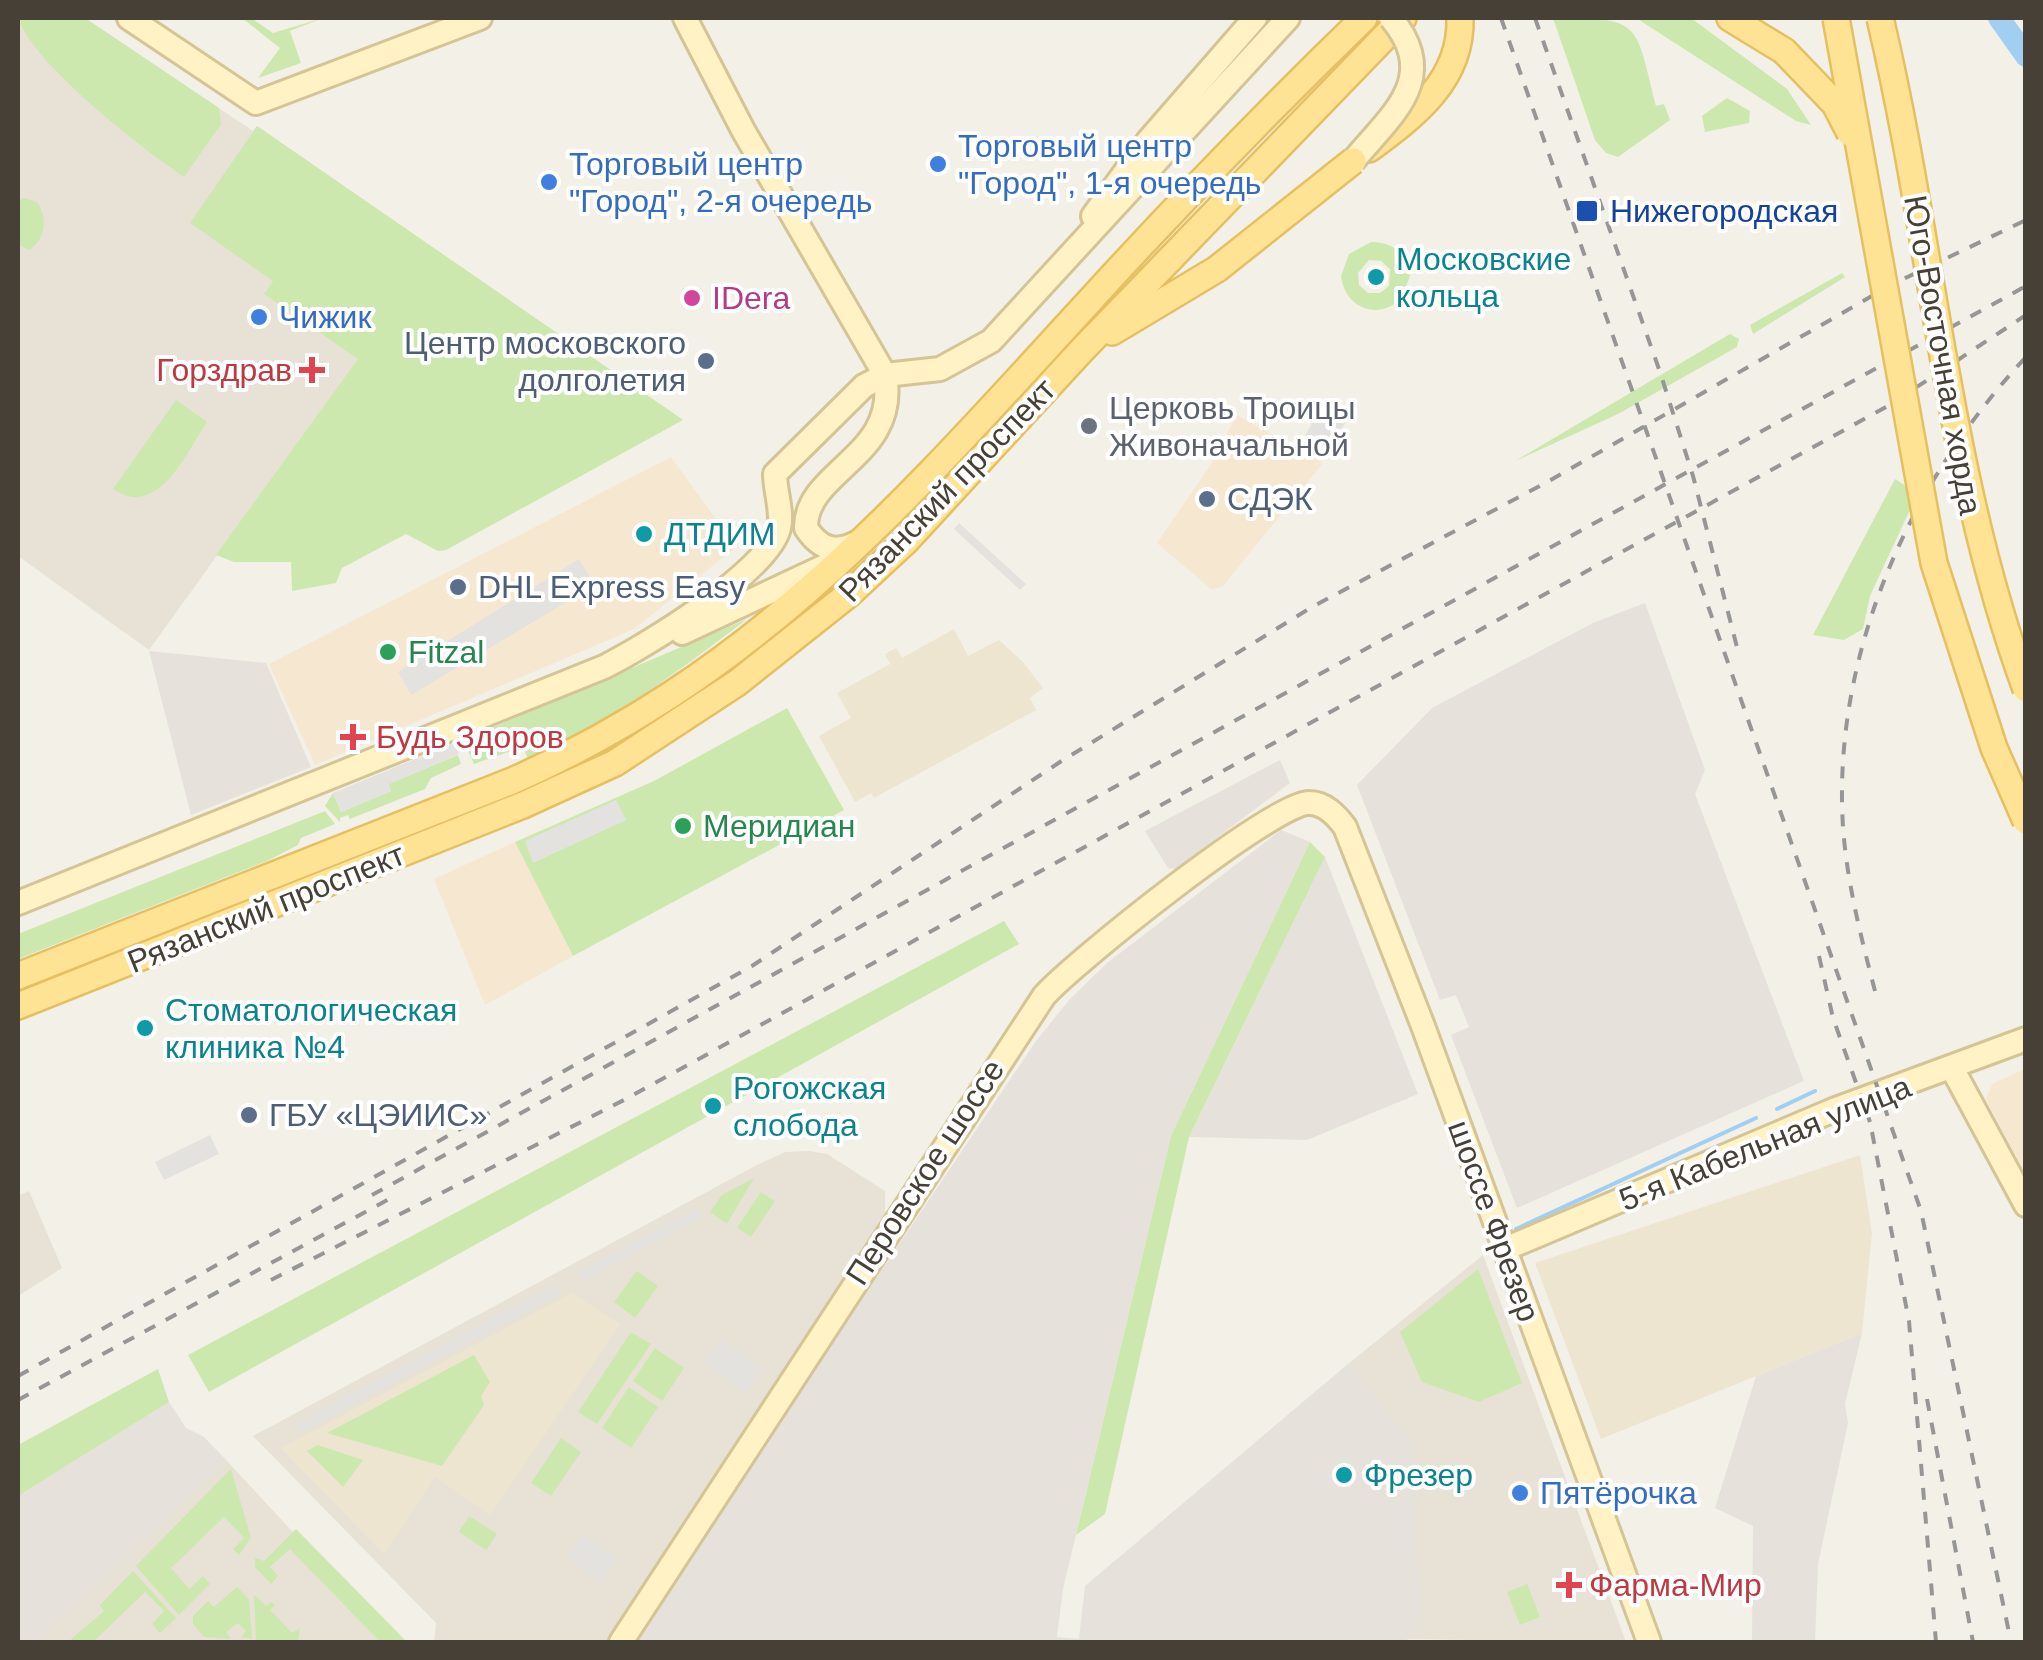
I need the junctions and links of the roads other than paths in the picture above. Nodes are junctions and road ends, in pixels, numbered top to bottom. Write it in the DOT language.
graph roads {
  1 [pos="129,18"];
  2 [pos="480,18"];
  3 [pos="685,18"];
  4 [pos="1255,18"];
  5 [pos="1288,18"];
  6 [pos="1364,18"];
  7 [pos="1390,18"];
  8 [pos="1403,18"];
  9 [pos="1460,18"];
  10 [pos="1730,18"];
  11 [pos="1836,18"];
  12 [pos="1880,18"];
  13 [pos="1890,18"];
  14 [pos="1891,64"];
  15 [pos="1352,161"];
  16 [pos="1866,180"];
  17 [pos="1045,287"];
  18 [pos="1082,350"];
  19 [pos="885,375"];
  20 [pos="864,542"];
  21 [pos="632,653"];
  22 [pos="2026,689"];
  23 [pos="1326,808"];
  24 [pos="2026,821"];
  25 [pos="18,903"];
  26 [pos="18,976"];
  27 [pos="18,1006"];
  28 [pos="2026,1039"];
  29 [pos="1952,1068"];
  30 [pos="2026,1205"];
  31 [pos="1505,1249"];
  32 [pos="621,1642"];
  33 [pos="1649,1642"];
  1 -- 2 [label="street"];
  3 -- 19 [label="street"];
  4 -- 17 [label="street"];
  5 -- 17 [label="street"];
  6 -- 20 [label="main road, Рязанский проспект"];
  7 -- 15 [label="street, bridge"];
  8 -- 18 [label="main road, Рязанский проспект"];
  9 -- 15 [label="main road, bridge"];
  10 -- 16 [label="main road, Юго-Восточная хорда, bridge"];
  11 -- 16 [label="main road, Юго-Восточная хорда, bridge"];
  12 -- 14 [label="main road, Юго-Восточная хорда, bridge"];
  13 -- 14 [label="main road, bridge"];
  14 -- 22 [label="main road, Юго-Восточная хорда, bridge"];
  15 -- 18 [label="main road, bridge"];
  16 -- 24 [label="main road, Юго-Восточная хорда, bridge"];
  17 -- 19 [label="street"];
  18 -- 27 [label="main road, Рязанский проспект"];
  19 -- 20 [label="street"];
  19 -- 21 [label="street"];
  20 -- 21 [label="street"];
  20 -- 26 [label="main road, Рязанский проспект"];
  21 -- 25 [label="street"];
  23 -- 31 [label="street, шоссе Фрезер"];
  23 -- 32 [label="street, Перовское шоссе"];
  28 -- 29 [label="street, 5-я Кабельная улица"];
  29 -- 30 [label="street"];
  29 -- 31 [label="street, 5-я Кабельная улица"];
  31 -- 33 [label="street, шоссе Фрезер"];
}
